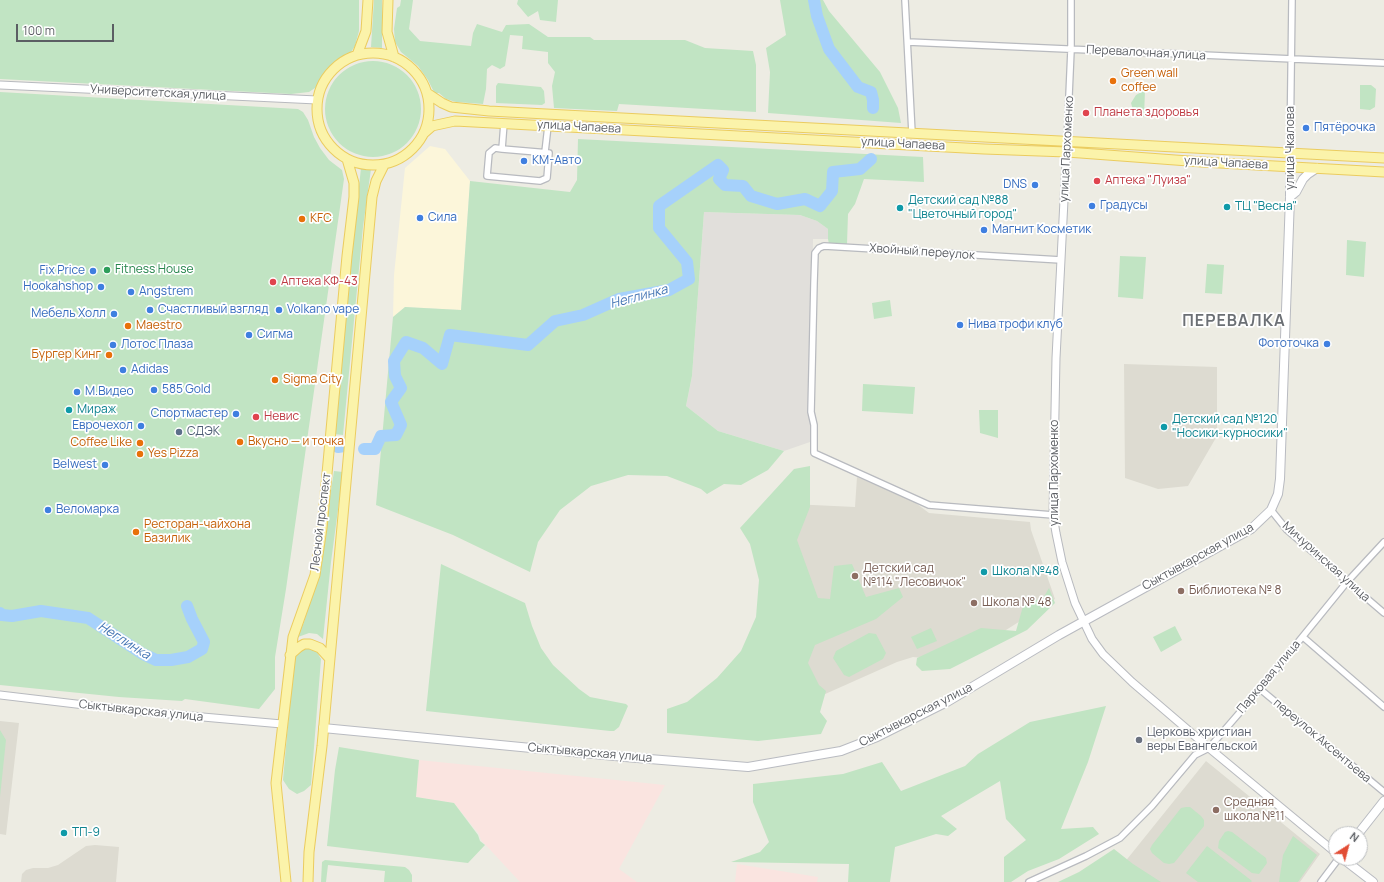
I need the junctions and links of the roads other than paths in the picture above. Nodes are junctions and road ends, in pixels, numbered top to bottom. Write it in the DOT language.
graph roads {
  1 [pos="368,0"];
  2 [pos="388,0"];
  3 [pos="905,0"];
  4 [pos="1071,0"];
  5 [pos="1292,0"];
  6 [pos="908,42"];
  7 [pos="1071,50"];
  8 [pos="357,55"];
  9 [pos="394,57"];
  10 [pos="1292,60"];
  11 [pos="1384,63"];
  12 [pos="0,85"];
  13 [pos="427,93"];
  14 [pos="317,100"];
  15 [pos="504,123"];
  16 [pos="548,126"];
  17 [pos="424,133"];
  18 [pos="912,134"];
  19 [pos="1067,141"];
  20 [pos="502,149"];
  21 [pos="545,152"];
  22 [pos="1067,152"];
  23 [pos="1290,153"];
  24 [pos="1384,158"];
  25 [pos="347,159"];
  26 [pos="384,165"];
  27 [pos="1291,166"];
  28 [pos="1317,168"];
  29 [pos="1384,172"];
  30 [pos="1290,197"];
  31 [pos="1061,260"];
  32 [pos="1271,510"];
  33 [pos="1053,515"];
  34 [pos="1384,542"];
  35 [pos="1347,582"];
  36 [pos="1384,613"];
  37 [pos="1084,621"];
  38 [pos="1303,637"];
  39 [pos="290,655"];
  40 [pos="330,659"];
  41 [pos="1260,689"];
  42 [pos="0,695"];
  43 [pos="1384,706"];
  44 [pos="282,724"];
  45 [pos="324,728"];
  46 [pos="1209,748"];
  47 [pos="1384,792"];
  48 [pos="1384,801"];
  49 [pos="1364,826"];
  50 [pos="1328,846"];
  51 [pos="1333,866"];
  52 [pos="1352,866"];
  53 [pos="286,882"];
  54 [pos="308,882"];
  55 [pos="1029,882"];
  56 [pos="1321,882"];
  57 [pos="1373,882"];
  1 -- 8 [label="main road"];
  2 -- 9 [label="main road"];
  3 -- 6 [label="street"];
  4 -- 7 [label="street, улица Пархоменко"];
  5 -- 10 [label="street, улица Чкалова"];
  6 -- 7 [label="street, Перевалочная улица"];
  6 -- 18 [label="street"];
  7 -- 10 [label="street, Перевалочная улица"];
  7 -- 19 [label="street, улица Пархоменко"];
  8 -- 9 [label="main road"];
  8 -- 14 [label="main road"];
  9 -- 13 [label="main road"];
  10 -- 11 [label="street, Перевалочная улица"];
  10 -- 23 [label="street, улица Чкалова"];
  12 -- 14 [label="street, Университетская улица"];
  13 -- 17 [label="main road"];
  13 -- 18 [label="main road, улица Чапаева"];
  14 -- 25 [label="main road"];
  15 -- 16 [label="main road, улица Чапаева"];
  15 -- 17 [label="main road, улица Чапаева"];
  15 -- 20 [label="street"];
  16 -- 21 [label="street"];
  16 -- 22 [label="main road, улица Чапаева"];
  17 -- 26 [label="main road"];
  18 -- 19 [label="main road, улица Чапаева"];
  19 -- 22 [label="street, улица Пархоменко"];
  19 -- 23 [label="main road, улица Чапаева"];
  20 -- 21 [label="street"];
  20 -- 21 [label="street"];
  22 -- 27 [label="main road, улица Чапаева"];
  22 -- 31 [label="street, улица Пархоменко"];
  23 -- 24 [label="main road, улица Чапаева"];
  23 -- 27 [label="main road, улица Чкалова"];
  25 -- 26 [label="main road"];
  25 -- 39 [label="main road, Лесной проспект"];
  26 -- 40 [label="main road, Лесной проспект"];
  27 -- 28 [label="main road, улица Чапаева"];
  27 -- 30 [label="main road, улица Чкалова"];
  28 -- 29 [label="main road, улица Чапаева"];
  28 -- 30 [label="main road"];
  30 -- 32 [label="main road, улица Чкалова"];
  31 -- 33 [label="street, улица Пархоменко"];
  31 -- 33 [label="street, Хвойный переулок"];
  32 -- 35 [label="street, Мичуринская улица"];
  32 -- 37 [label="main road, Сыктывкарская улица"];
  33 -- 37 [label="street, улица Пархоменко"];
  34 -- 35 [label="street, Парковая улица"];
  35 -- 36 [label="street, Мичуринская улица"];
  35 -- 38 [label="street, Парковая улица"];
  37 -- 45 [label="main road, Сыктывкарская улица"];
  37 -- 46 [label="street, улица Пархоменко"];
  38 -- 41 [label="street, Парковая улица"];
  38 -- 43 [label="street"];
  39 -- 40 [label="main road"];
  39 -- 44 [label="main road, Лесной проспект"];
  40 -- 45 [label="main road, Лесной проспект"];
  41 -- 46 [label="street, Парковая улица"];
  41 -- 47 [label="street, переулок Аксентьева"];
  42 -- 44 [label="street, Сыктывкарская улица"];
  44 -- 53 [label="main road, Лесной проспект"];
  45 -- 54 [label="main road, Лесной проспект"];
  46 -- 50 [label="street, улица Пархоменко"];
  46 -- 55 [label="street, Парковая улица"];
  48 -- 49 [label="main road"];
  51 -- 56 [label="street"];
  52 -- 57 [label="main road"];
}
